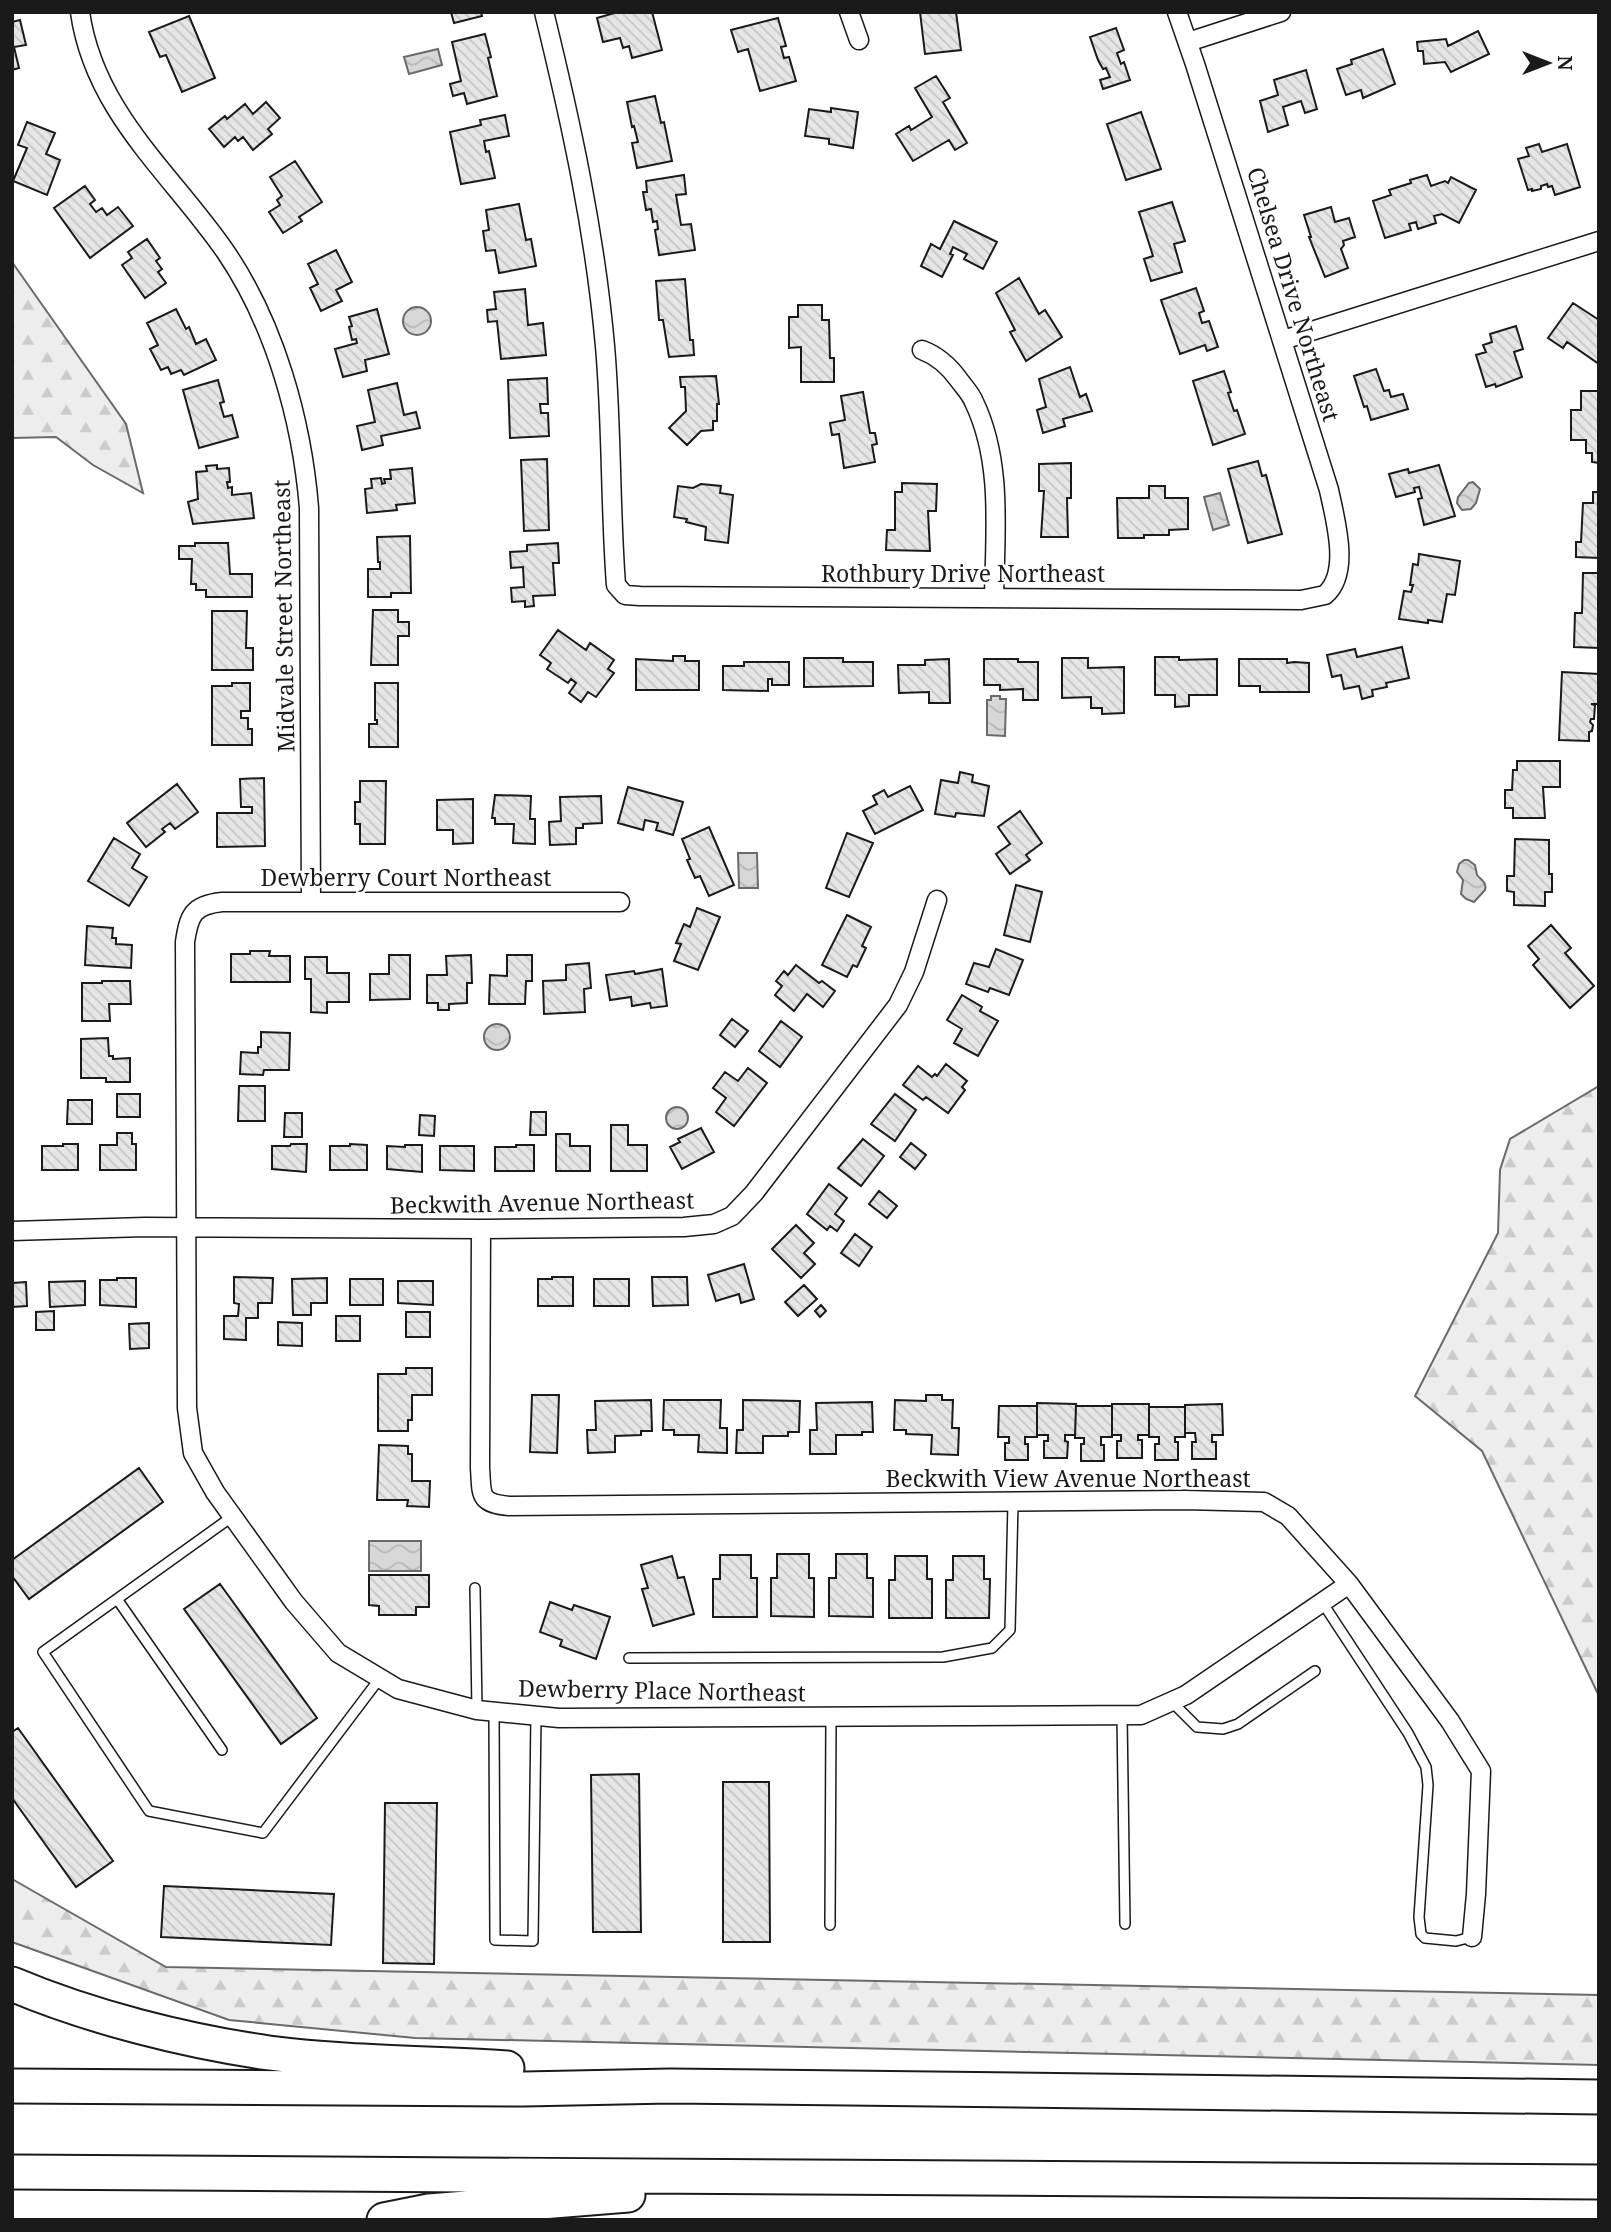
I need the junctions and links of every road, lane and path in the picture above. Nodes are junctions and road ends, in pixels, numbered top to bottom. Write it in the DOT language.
graph roads {
  1 [pos="80,12"];
  2 [pos="544,12"];
  3 [pos="849,12"];
  4 [pos="1177,12"];
  5 [pos="1281,12"];
  6 [pos="859,40"];
  7 [pos="1188,42"];
  8 [pos="1599,241"];
  9 [pos="1283,340"];
  10 [pos="922,350"];
  11 [pos="1328,593"];
  12 [pos="995,597"];
  13 [pos="937,900"];
  14 [pos="311,901"];
  15 [pos="620,902"];
  16 [pos="195,911"];
  17 [pos="187,1228"];
  18 [pos="481,1229"];
  19 [pos="12,1231"];
  20 [pos="1013,1503"];
  21 [pos="233,1516"];
  22 [pos="1349,1584"];
  23 [pos="475,1588"];
  24 [pos="117,1599"];
  25 [pos="1322,1602"];
  26 [pos="629,1658"];
  27 [pos="1315,1671"];
  28 [pos="380,1678"];
  29 [pos="1171,1701"];
  30 [pos="486,1711"];
  31 [pos="1122,1715"];
  32 [pos="536,1716"];
  33 [pos="831,1716"];
  34 [pos="222,1750"];
  35 [pos="1125,1924"];
  36 [pos="830,1925"];
  37 [pos="1472,1937"];
  38 [pos="12,1984"];
  39 [pos="12,2086"];
  40 [pos="670,2086"];
  41 [pos="1599,2097"];
  42 [pos="12,2172"];
  43 [pos="847,2177"];
  44 [pos="1599,2182"];
  45 [pos="384,2220"];
  1 -- 14 [label="street, Midvale Street Northeast"];
  2 -- 12 [label="street, Rothbury Drive Northeast"];
  3 -- 6 [label="street"];
  4 -- 7 [label="street, Chelsea Drive Northeast"];
  5 -- 7 [label="street"];
  7 -- 9 [label="street, Chelsea Drive Northeast"];
  8 -- 9 [label="street"];
  9 -- 11 [label="street, Chelsea Drive Northeast"];
  10 -- 12 [label="street"];
  11 -- 12 [label="street, Rothbury Drive Northeast"];
  13 -- 18 [label="street, Beckwith Avenue Northeast"];
  14 -- 15 [label="street, Dewberry Court Northeast"];
  14 -- 16 [label="street, Dewberry Court Northeast"];
  16 -- 17 [label="street, Dewberry Place Northeast"];
  17 -- 18 [label="street, Beckwith Avenue Northeast"];
  17 -- 19 [label="street, Beckwith Avenue Northeast"];
  17 -- 21 [label="street, Dewberry Place Northeast"];
  18 -- 20 [label="street, Beckwith View Avenue Northeast"];
  20 -- 22 [label="street, Beckwith View Avenue Northeast"];
  20 -- 26 [label="lane"];
  21 -- 24 [label="lane"];
  21 -- 28 [label="street, Dewberry Place Northeast"];
  22 -- 25 [label="street, Dewberry Place Northeast"];
  22 -- 37 [label="street, Beckwith View Avenue Northeast"];
  23 -- 30 [label="lane"];
  24 -- 28 [label="lane"];
  24 -- 34 [label="lane"];
  25 -- 29 [label="street, Dewberry Place Northeast"];
  25 -- 37 [label="lane"];
  27 -- 29 [label="lane"];
  28 -- 30 [label="street, Dewberry Place Northeast"];
  29 -- 31 [label="street, Dewberry Place Northeast"];
  30 -- 32 [label="street, Dewberry Place Northeast"];
  30 -- 32 [label="lane"];
  31 -- 33 [label="street, Dewberry Place Northeast"];
  31 -- 35 [label="lane"];
  32 -- 33 [label="street, Dewberry Place Northeast"];
  33 -- 36 [label="lane"];
  38 -- 40 [label="highway"];
  39 -- 40 [label="highway"];
  40 -- 41 [label="highway"];
  42 -- 43 [label="highway"];
  43 -- 44 [label="highway"];
  43 -- 45 [label="highway"];
}
